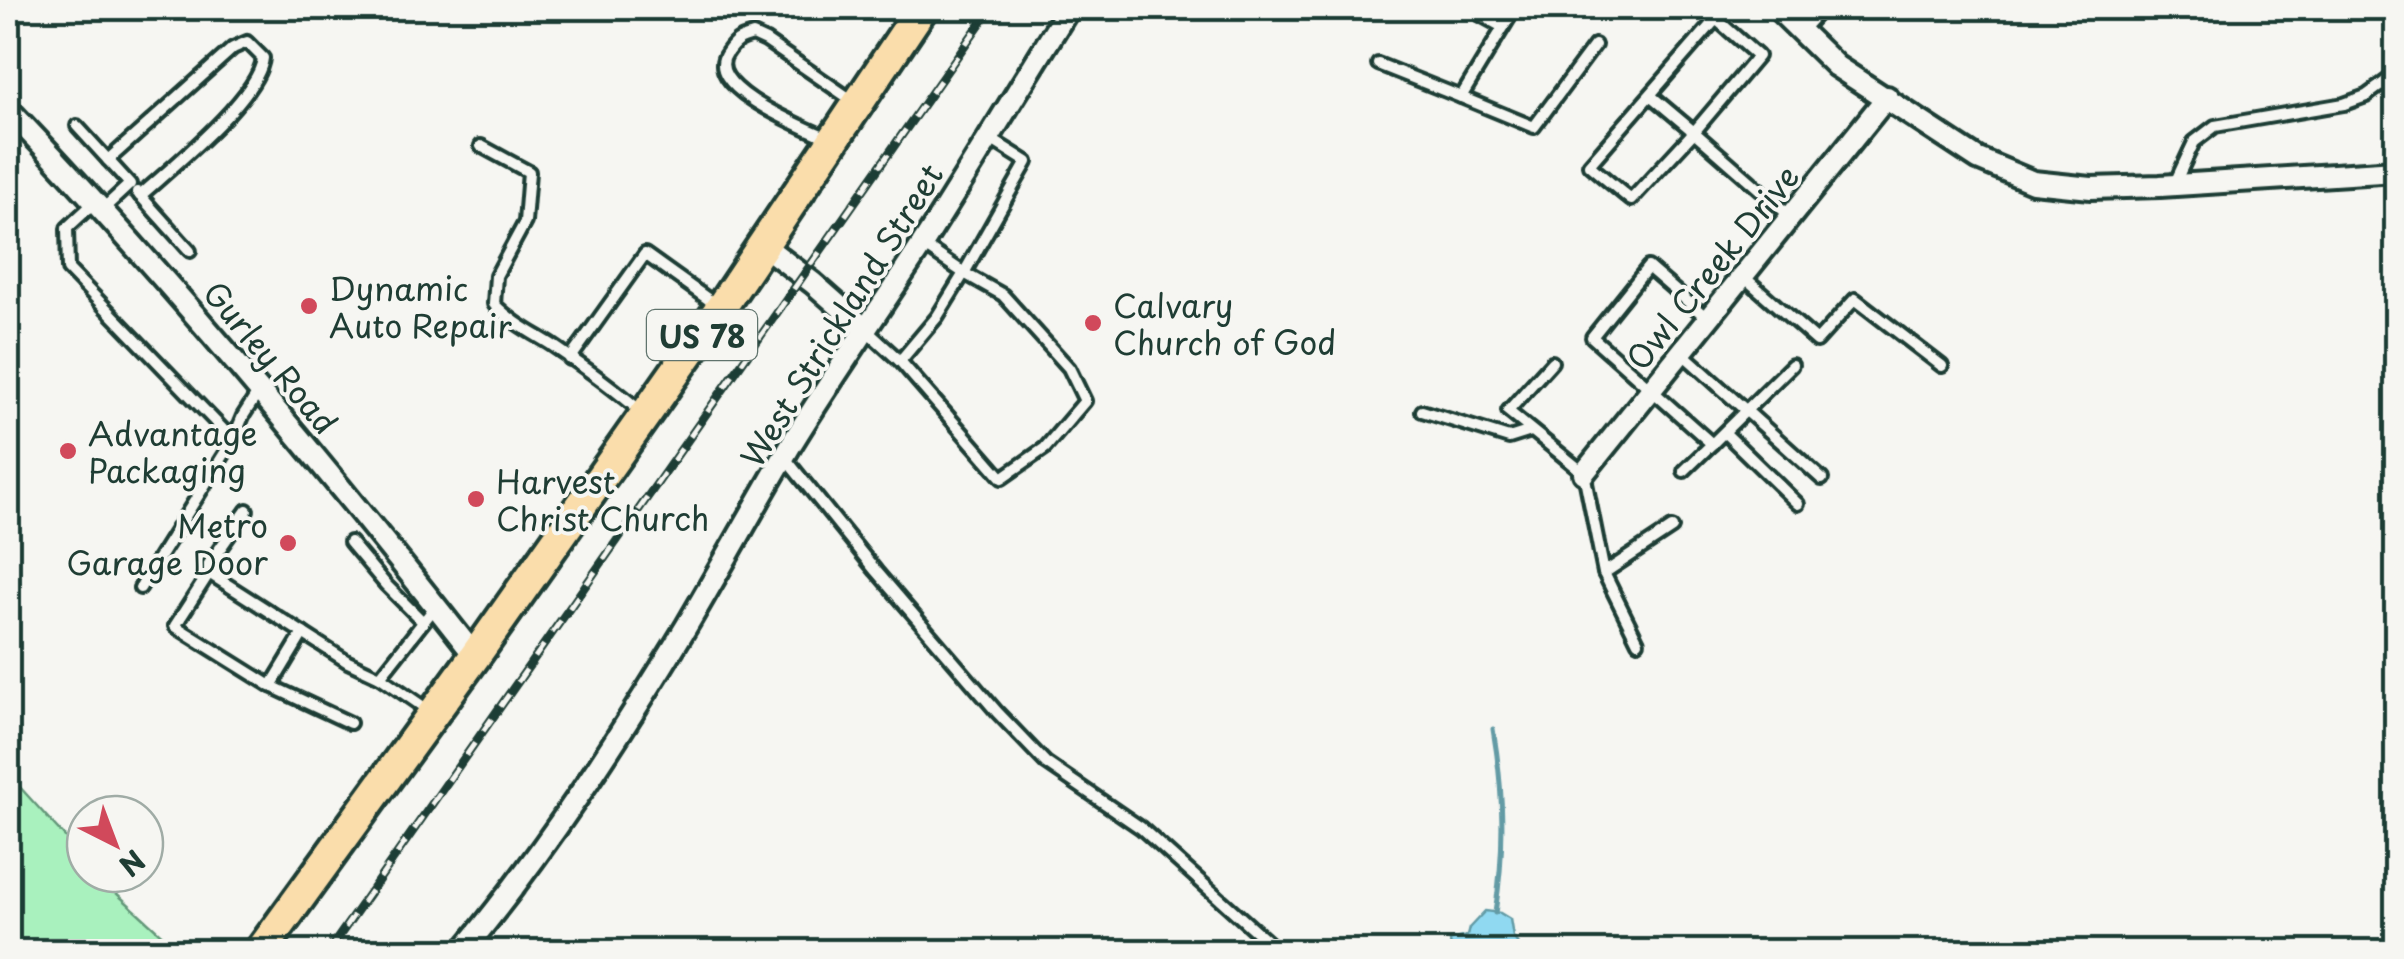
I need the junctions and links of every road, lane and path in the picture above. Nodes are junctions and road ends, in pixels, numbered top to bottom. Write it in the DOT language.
graph roads {
  1 [pos="922,8"];
  2 [pos="1069,8"];
  3 [pos="1468,8"];
  4 [pos="1515,8"];
  5 [pos="1778,8"];
  6 [pos="1822,8"];
  7 [pos="1504,27"];
  8 [pos="1800,32"];
  9 [pos="1595,45"];
  10 [pos="1378,64"];
  11 [pos="2396,74"];
  12 [pos="1650,95"];
  13 [pos="1461,97"];
  14 [pos="1887,98"];
  15 [pos="858,104"];
  16 [pos="8,109"];
  17 [pos="77,126"];
  18 [pos="1694,132"];
  19 [pos="989,138"];
  20 [pos="833,141"];
  21 [pos="482,146"];
  22 [pos="108,160"];
  23 [pos="2396,171"];
  24 [pos="130,184"];
  25 [pos="2174,186"];
  26 [pos="140,196"];
  27 [pos="99,205"];
  28 [pos="1790,217"];
  29 [pos="922,244"];
  30 [pos="763,245"];
  31 [pos="190,251"];
  32 [pos="964,273"];
  33 [pos="1743,276"];
  34 [pos="720,309"];
  35 [pos="1708,319"];
  36 [pos="864,328"];
  37 [pos="1681,352"];
  38 [pos="570,358"];
  39 [pos="900,360"];
  40 [pos="1552,362"];
  41 [pos="1792,365"];
  42 [pos="1942,366"];
  43 [pos="1652,389"];
  44 [pos="260,390"];
  45 [pos="1422,412"];
  46 [pos="1746,412"];
  47 [pos="645,415"];
  48 [pos="1532,430"];
  49 [pos="1725,434"];
  50 [pos="233,440"];
  51 [pos="1712,444"];
  52 [pos="784,458"];
  53 [pos="1684,471"];
  54 [pos="1584,474"];
  55 [pos="1822,478"];
  56 [pos="1798,504"];
  57 [pos="247,510"];
  58 [pos="1672,528"];
  59 [pos="350,542"];
  60 [pos="209,573"];
  61 [pos="1604,573"];
  62 [pos="140,588"];
  63 [pos="429,614"];
  64 [pos="303,633"];
  65 [pos="1638,642"];
  66 [pos="475,656"];
  67 [pos="380,676"];
  68 [pos="271,686"];
  69 [pos="434,714"];
  70 [pos="350,723"];
  71 [pos="260,952"];
  72 [pos="462,952"];
  73 [pos="1280,952"];
  1 -- 15 [label="main road, US 78"];
  2 -- 19 [label="street, West Strickland Street"];
  3 -- 7 [label="lane"];
  4 -- 7 [label="lane"];
  5 -- 8 [label="street"];
  6 -- 8 [label="lane"];
  7 -- 13 [label="lane"];
  8 -- 14 [label="street"];
  9 -- 13 [label="lane"];
  10 -- 13 [label="lane"];
  11 -- 25 [label="lane"];
  12 -- 18 [label="lane"];
  12 -- 18 [label="lane"];
  12 -- 18 [label="lane"];
  14 -- 25 [label="street"];
  14 -- 28 [label="street, Owl Creek Drive"];
  15 -- 20 [label="main road, US 78"];
  15 -- 20 [label="lane"];
  16 -- 27 [label="street, Gurley Road"];
  17 -- 22 [label="lane"];
  18 -- 28 [label="lane"];
  19 -- 29 [label="street, West Strickland Street"];
  19 -- 32 [label="lane"];
  20 -- 30 [label="main road, US 78"];
  21 -- 38 [label="lane"];
  22 -- 24 [label="lane"];
  22 -- 26 [label="lane"];
  23 -- 25 [label="street"];
  24 -- 26 [label="lane"];
  24 -- 27 [label="lane"];
  26 -- 31 [label="lane"];
  27 -- 44 [label="street, Gurley Road"];
  27 -- 50 [label="lane"];
  28 -- 33 [label="street, Owl Creek Drive"];
  29 -- 32 [label="lane"];
  29 -- 36 [label="street, West Strickland Street"];
  30 -- 34 [label="main road, US 78"];
  30 -- 36 [label="street"];
  32 -- 39 [label="lane"];
  32 -- 39 [label="lane"];
  33 -- 35 [label="street, Owl Creek Drive"];
  33 -- 42 [label="lane"];
  34 -- 38 [label="lane"];
  34 -- 47 [label="main road, US 78"];
  35 -- 37 [label="street, Owl Creek Drive"];
  35 -- 43 [label="lane"];
  36 -- 39 [label="lane"];
  36 -- 52 [label="street, West Strickland Street"];
  37 -- 43 [label="street, Owl Creek Drive"];
  37 -- 46 [label="lane"];
  38 -- 47 [label="lane"];
  40 -- 48 [label="lane"];
  41 -- 46 [label="lane"];
  43 -- 51 [label="lane"];
  43 -- 54 [label="street, Owl Creek Drive"];
  44 -- 50 [label="lane"];
  44 -- 63 [label="street, Gurley Road"];
  45 -- 48 [label="lane"];
  46 -- 49 [label="lane"];
  46 -- 55 [label="lane"];
  47 -- 66 [label="main road, US 78"];
  48 -- 54 [label="lane"];
  49 -- 51 [label="lane"];
  49 -- 56 [label="lane"];
  50 -- 62 [label="lane"];
  51 -- 53 [label="lane"];
  52 -- 72 [label="street, West Strickland Street"];
  52 -- 73 [label="lane"];
  54 -- 61 [label="lane"];
  57 -- 60 [label="lane"];
  58 -- 61 [label="lane"];
  59 -- 63 [label="lane"];
  60 -- 64 [label="lane"];
  60 -- 68 [label="lane"];
  61 -- 65 [label="lane"];
  63 -- 66 [label="street, Gurley Road"];
  63 -- 67 [label="lane"];
  64 -- 67 [label="lane"];
  64 -- 68 [label="lane"];
  66 -- 69 [label="main road, US 78"];
  67 -- 69 [label="lane"];
  68 -- 70 [label="lane"];
  69 -- 71 [label="main road, US 78"];
}
